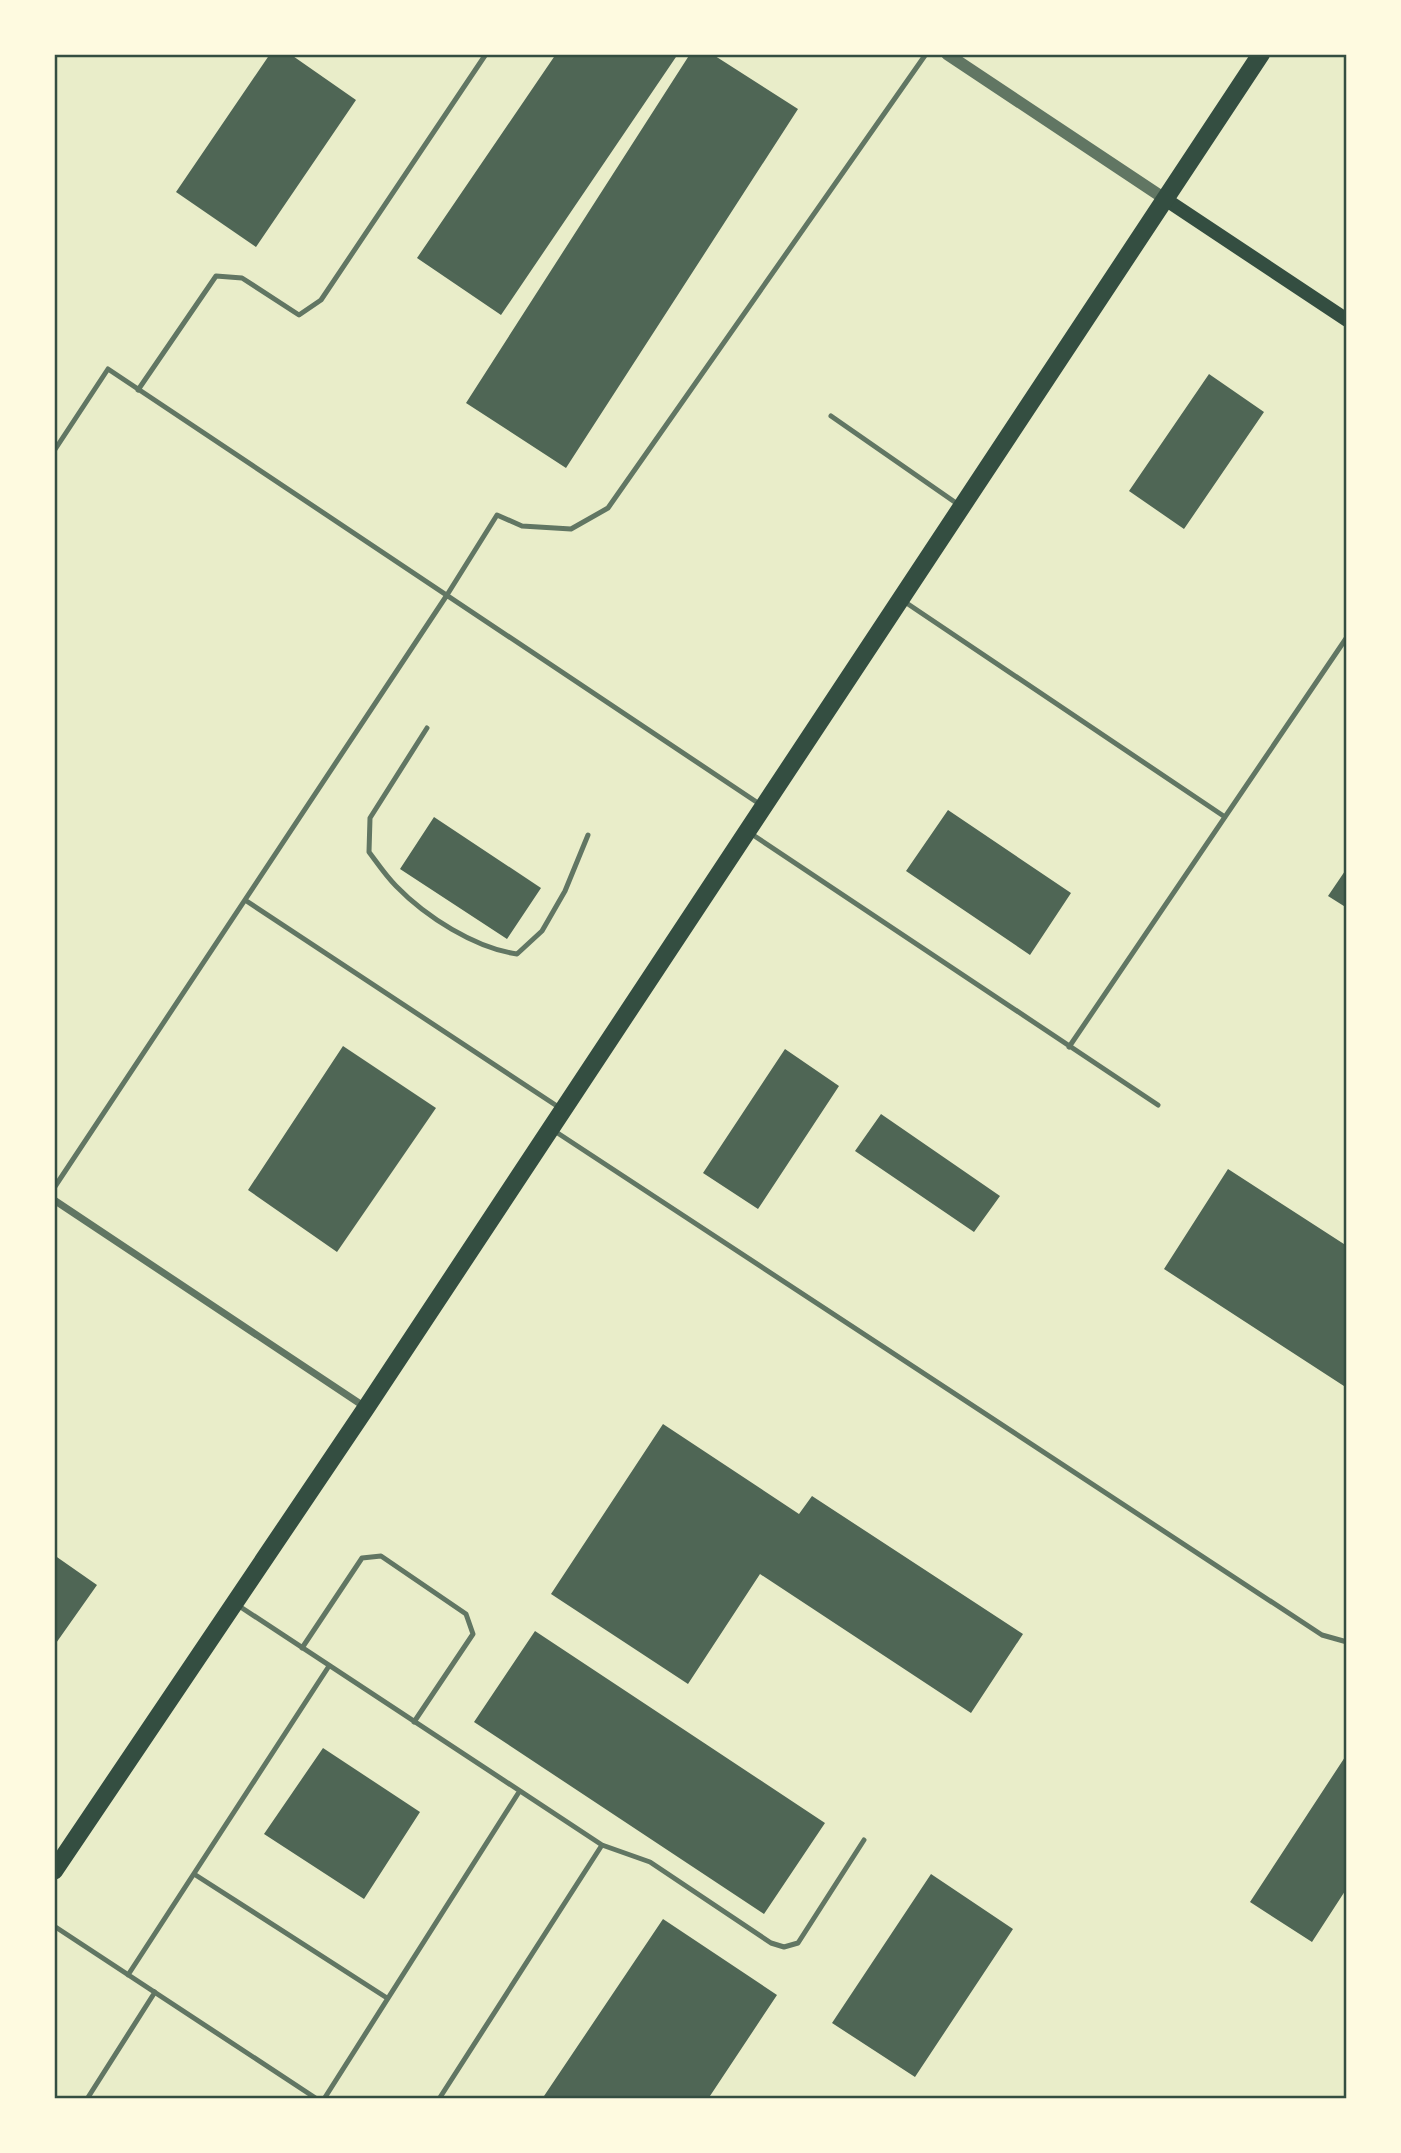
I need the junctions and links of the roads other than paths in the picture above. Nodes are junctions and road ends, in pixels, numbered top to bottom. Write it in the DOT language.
graph roads {
  1 [pos="486,54"];
  2 [pos="926,54"];
  3 [pos="947,54"];
  4 [pos="1261,54"];
  5 [pos="1165,200"];
  6 [pos="1347,320"];
  7 [pos="138,390"];
  8 [pos="831,416"];
  9 [pos="54,451"];
  10 [pos="962,506"];
  11 [pos="447,596"];
  12 [pos="901,599"];
  13 [pos="1347,637"];
  14 [pos="427,728"];
  15 [pos="764,807"];
  16 [pos="1225,817"];
  17 [pos="747,831"];
  18 [pos="588,835"];
  19 [pos="245,900"];
  20 [pos="1069,1046"];
  21 [pos="1158,1105"];
  22 [pos="563,1110"];
  23 [pos="550,1129"];
  24 [pos="54,1188"];
  25 [pos="54,1200"];
  26 [pos="366,1408"];
  27 [pos="235,1603"];
  28 [pos="1347,1642"];
  29 [pos="302,1648"];
  30 [pos="329,1666"];
  31 [pos="414,1722"];
  32 [pos="519,1792"];
  33 [pos="864,1840"];
  34 [pos="601,1845"];
  35 [pos="54,1871"];
  36 [pos="194,1874"];
  37 [pos="54,1926"];
  38 [pos="128,1975"];
  39 [pos="155,1992"];
  40 [pos="387,1998"];
  41 [pos="87,2099"];
  42 [pos="317,2099"];
  43 [pos="324,2099"];
  44 [pos="439,2099"];
  1 -- 7 [label="lane"];
  2 -- 11 [label="lane"];
  3 -- 5 [label="street"];
  4 -- 5 [label="main road"];
  5 -- 6 [label="main road"];
  5 -- 10 [label="main road"];
  7 -- 9 [label="lane"];
  7 -- 11 [label="lane"];
  8 -- 10 [label="lane"];
  10 -- 12 [label="main road"];
  11 -- 15 [label="lane"];
  11 -- 19 [label="lane"];
  12 -- 15 [label="main road"];
  12 -- 16 [label="lane"];
  13 -- 16 [label="lane"];
  14 -- 18 [label="lane"];
  15 -- 17 [label="main road"];
  16 -- 20 [label="lane"];
  17 -- 20 [label="lane"];
  17 -- 22 [label="main road"];
  19 -- 22 [label="lane"];
  19 -- 24 [label="lane"];
  20 -- 21 [label="lane"];
  22 -- 23 [label="main road"];
  23 -- 26 [label="main road"];
  23 -- 28 [label="lane"];
  25 -- 26 [label="street"];
  26 -- 27 [label="main road"];
  27 -- 29 [label="lane"];
  27 -- 35 [label="main road"];
  29 -- 30 [label="lane"];
  29 -- 31 [label="lane"];
  30 -- 31 [label="lane"];
  30 -- 36 [label="lane"];
  31 -- 32 [label="lane"];
  32 -- 34 [label="lane"];
  32 -- 40 [label="lane"];
  33 -- 34 [label="lane"];
  34 -- 44 [label="lane"];
  36 -- 38 [label="lane"];
  36 -- 40 [label="lane"];
  37 -- 38 [label="lane"];
  38 -- 39 [label="lane"];
  39 -- 41 [label="lane"];
  39 -- 42 [label="lane"];
  40 -- 43 [label="lane"];
}
